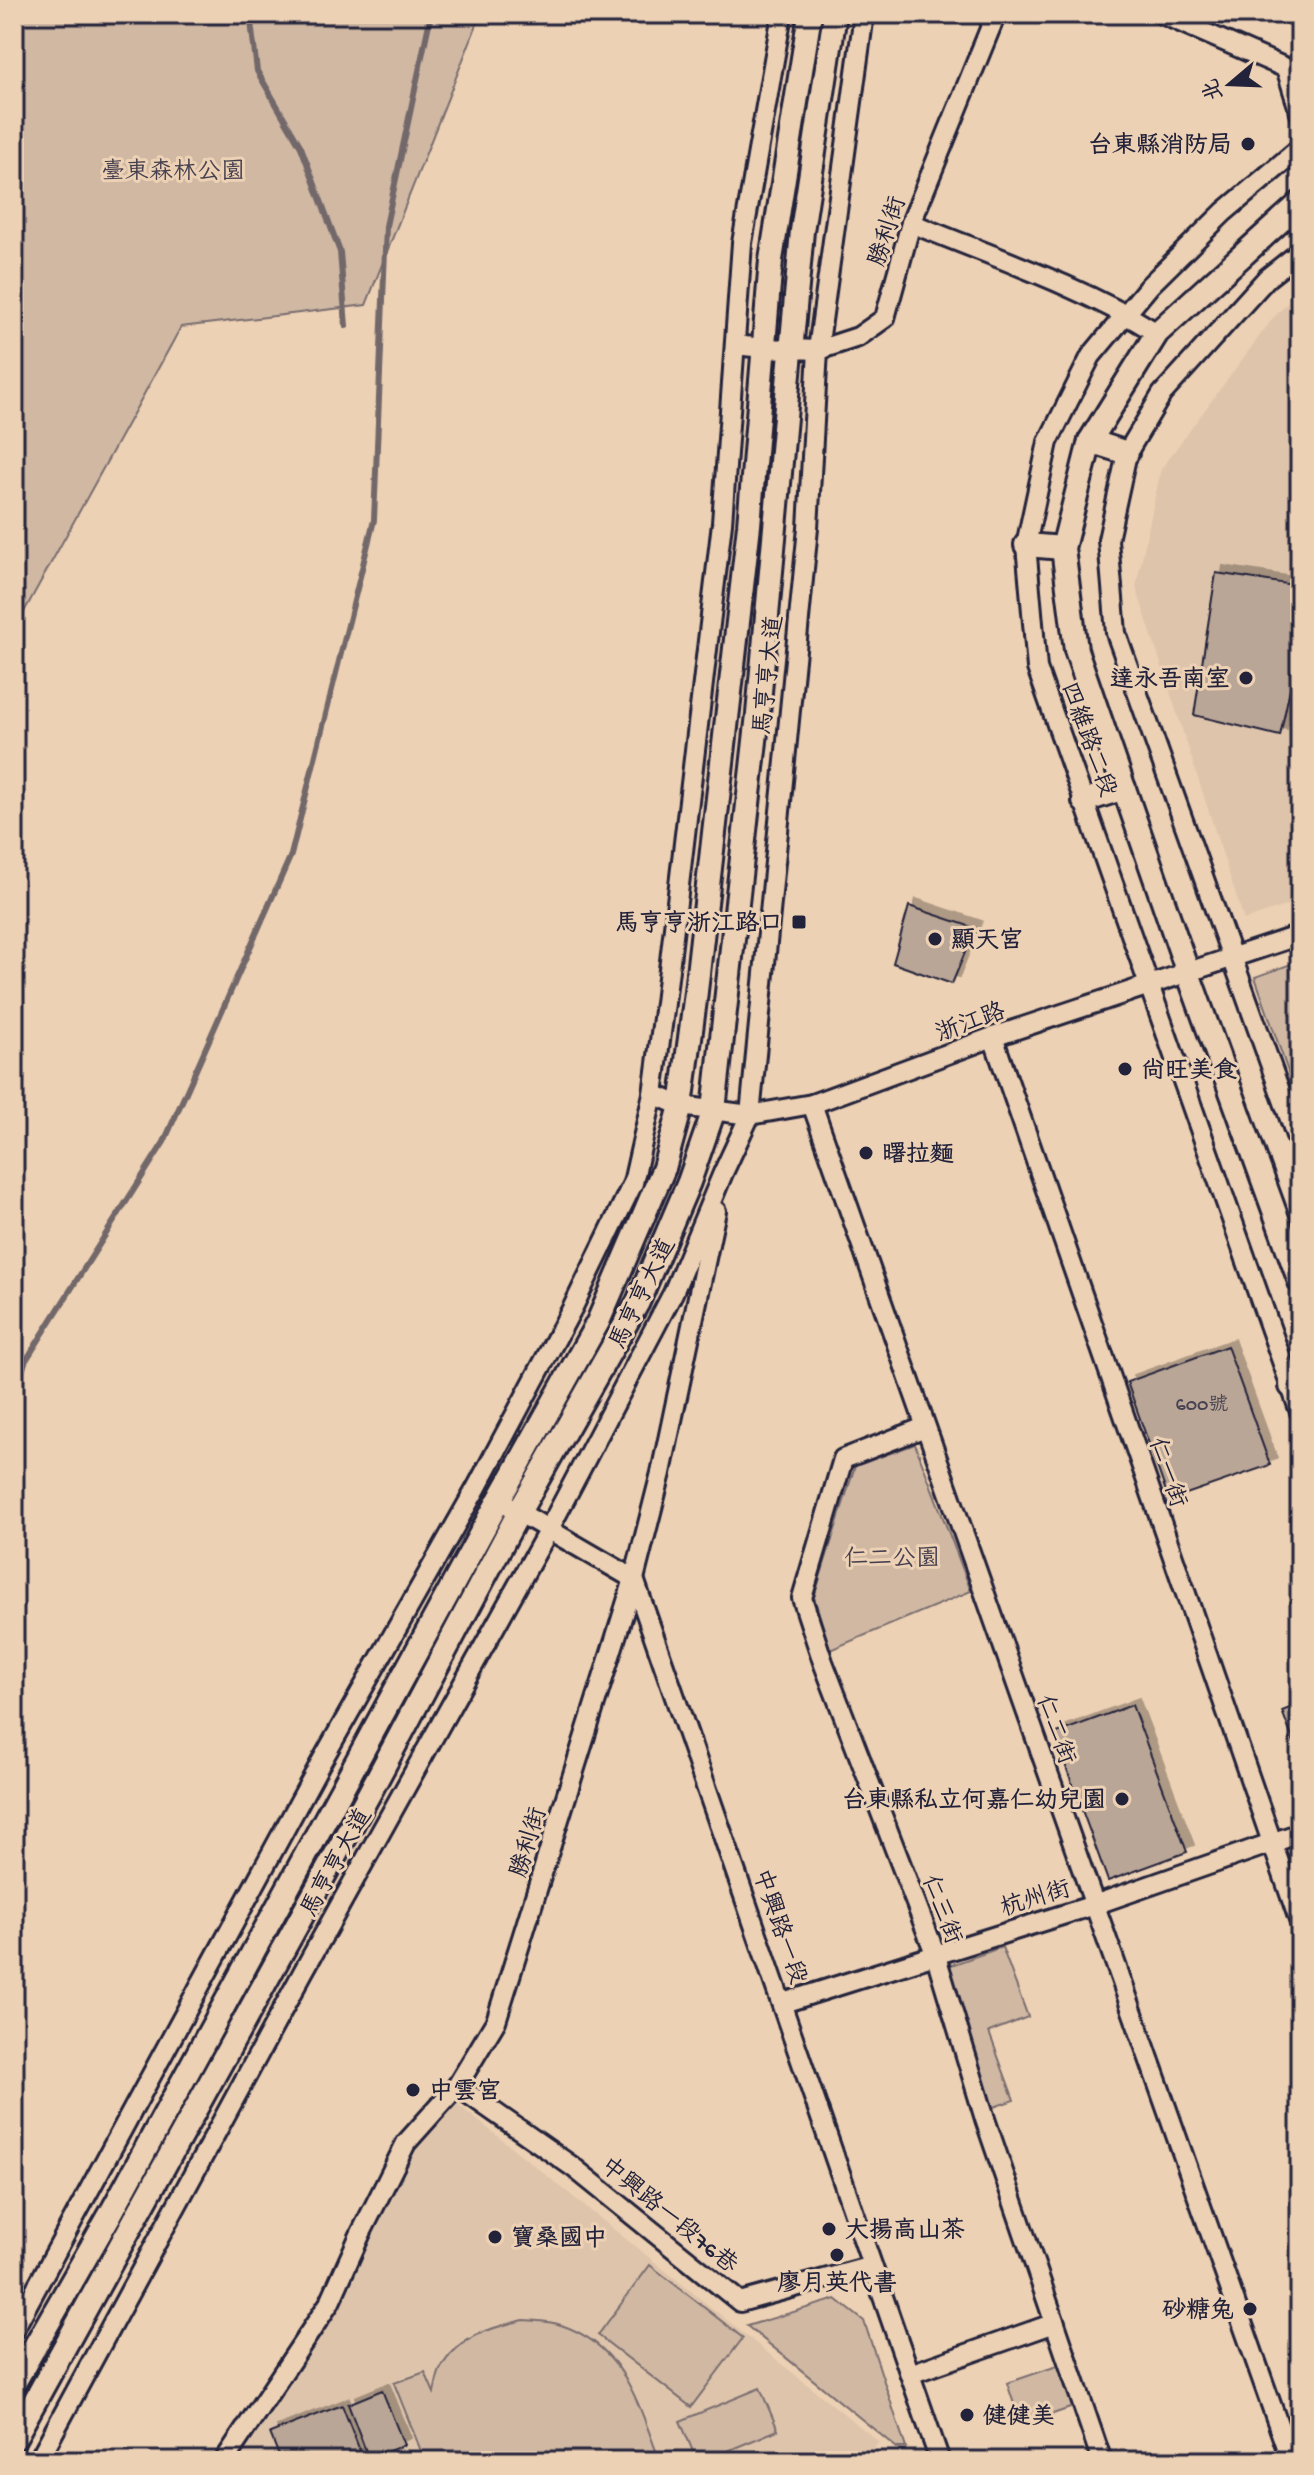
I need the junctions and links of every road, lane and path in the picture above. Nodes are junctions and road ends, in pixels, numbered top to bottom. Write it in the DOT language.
graph roads {
  1 [pos="782,14"];
  2 [pos="810,14"];
  3 [pos="835,14"];
  4 [pos="864,14"];
  5 [pos="996,14"];
  6 [pos="1164,15"];
  7 [pos="1300,113"];
  8 [pos="1300,148"];
  9 [pos="1300,203"];
  10 [pos="911,223"];
  11 [pos="1300,252"];
  12 [pos="1126,314"];
  13 [pos="1157,333"];
  14 [pos="735,345"];
  15 [pos="763,348"];
  16 [pos="791,350"];
  17 [pos="818,350"];
  18 [pos="1090,441"];
  19 [pos="1127,453"];
  20 [pos="722,523"];
  21 [pos="749,525"];
  22 [pos="776,527"];
  23 [pos="808,528"];
  24 [pos="1026,545"];
  25 [pos="1063,548"];
  26 [pos="1124,788"];
  27 [pos="1084,801"];
  28 [pos="683,853"];
  29 [pos="712,854"];
  30 [pos="743,854"];
  31 [pos="776,857"];
  32 [pos="1300,935"];
  33 [pos="1233,957"];
  34 [pos="1188,973"];
  35 [pos="1149,985"];
  36 [pos="993,1037"];
  37 [pos="653,1094"];
  38 [pos="812,1104"];
  39 [pos="681,1106"];
  40 [pos="714,1110"];
  41 [pos="750,1115"];
  42 [pos="1300,1147"];
  43 [pos="723,1173"];
  44 [pos="1300,1282"];
  45 [pos="1295,1384"];
  46 [pos="1300,1412"];
  47 [pos="925,1427"];
  48 [pos="477,1487"];
  49 [pos="499,1500"];
  50 [pos="519,1512"];
  51 [pos="548,1531"];
  52 [pos="634,1579"];
  53 [pos="1300,1833"];
  54 [pos="1272,1842"];
  55 [pos="1094,1905"];
  56 [pos="1300,1923"];
  57 [pos="935,1953"];
  58 [pos="783,2003"];
  59 [pos="457,2086"];
  60 [pos="86,2198"];
  61 [pos="111,2213"];
  62 [pos="135,2221"];
  63 [pos="160,2236"];
  64 [pos="872,2266"];
  65 [pos="1055,2323"];
  66 [pos="14,2329"];
  67 [pos="910,2374"];
  68 [pos="14,2383"];
  69 [pos="14,2439"];
  70 [pos="38,2461"];
  71 [pos="224,2461"];
  72 [pos="940,2461"];
  73 [pos="1102,2461"];
  74 [pos="1291,2461"];
  1 -- 14 [label="street"];
  2 -- 15 [label="street, 馬亨亨大道"];
  3 -- 16 [label="street, 馬亨亨大道"];
  4 -- 17 [label="street, 馬亨亨大道"];
  5 -- 10 [label="street, 勝利街"];
  6 -- 7 [label="street"];
  8 -- 12 [label="street, 四維路二段"];
  9 -- 13 [label="street, 四維路二段"];
  10 -- 12 [label="street"];
  10 -- 17 [label="street, 勝利街"];
  11 -- 19 [label="street"];
  12 -- 13 [label="street"];
  12 -- 24 [label="street, 四維路二段"];
  13 -- 18 [label="street, 四維路二段"];
  14 -- 15 [label="street, 勝利街"];
  14 -- 20 [label="street"];
  15 -- 16 [label="street, 勝利街"];
  15 -- 21 [label="street, 馬亨亨大道"];
  16 -- 17 [label="street, 勝利街"];
  16 -- 22 [label="street, 馬亨亨大道"];
  17 -- 23 [label="street, 馬亨亨大道"];
  18 -- 19 [label="street"];
  18 -- 25 [label="street, 四維路二段"];
  19 -- 33 [label="street"];
  20 -- 21 [label="street"];
  20 -- 28 [label="street"];
  21 -- 29 [label="street, 馬亨亨大道"];
  22 -- 23 [label="street"];
  22 -- 30 [label="street, 馬亨亨大道"];
  23 -- 31 [label="street, 馬亨亨大道"];
  24 -- 25 [label="street"];
  24 -- 27 [label="street, 四維路二段"];
  25 -- 26 [label="street, 四維路二段"];
  26 -- 27 [label="street"];
  26 -- 34 [label="street, 四維路二段"];
  27 -- 35 [label="street, 四維路二段"];
  28 -- 29 [label="street"];
  28 -- 37 [label="street"];
  29 -- 39 [label="street, 馬亨亨大道"];
  30 -- 31 [label="street"];
  30 -- 40 [label="street, 馬亨亨大道"];
  31 -- 41 [label="street, 馬亨亨大道"];
  32 -- 33 [label="street, 浙江路"];
  33 -- 34 [label="street, 浙江路"];
  33 -- 42 [label="street"];
  34 -- 35 [label="street, 浙江路"];
  34 -- 44 [label="street, 四維路二段"];
  35 -- 36 [label="street, 浙江路"];
  35 -- 45 [label="street, 四維路二段"];
  36 -- 38 [label="street, 浙江路"];
  36 -- 54 [label="street, 仁一街"];
  37 -- 39 [label="street, 浙江路"];
  37 -- 48 [label="street"];
  38 -- 41 [label="street, 浙江路"];
  38 -- 47 [label="street, 仁二街"];
  39 -- 40 [label="street, 浙江路"];
  39 -- 49 [label="street, 馬亨亨大道"];
  40 -- 41 [label="street, 浙江路"];
  40 -- 50 [label="street, 馬亨亨大道"];
  41 -- 43 [label="street, 馬亨亨大道"];
  43 -- 51 [label="street, 馬亨亨大道"];
  43 -- 52 [label="street, 勝利街"];
  45 -- 46 [label="street, 四維路二段"];
  47 -- 55 [label="street, 仁二街"];
  47 -- 57 [label="street, 仁三街"];
  48 -- 49 [label="street"];
  48 -- 60 [label="street"];
  49 -- 50 [label="street"];
  49 -- 61 [label="street, 馬亨亨大道"];
  50 -- 51 [label="street"];
  50 -- 62 [label="street, 馬亨亨大道"];
  51 -- 52 [label="street"];
  51 -- 63 [label="street, 馬亨亨大道"];
  52 -- 58 [label="street, 中興路一段"];
  52 -- 59 [label="street, 勝利街"];
  53 -- 54 [label="street, 杭州街"];
  54 -- 55 [label="street, 杭州街"];
  54 -- 56 [label="street, 仁一街"];
  55 -- 57 [label="street, 杭州街"];
  55 -- 74 [label="street, 仁二街"];
  57 -- 58 [label="street, 杭州街"];
  57 -- 65 [label="street, 仁三街"];
  58 -- 64 [label="street, 中興路一段"];
  59 -- 64 [label="street, 中興路一段76巷"];
  59 -- 71 [label="street, 勝利街"];
  60 -- 61 [label="street"];
  60 -- 66 [label="street"];
  61 -- 68 [label="street, 馬亨亨大道"];
  62 -- 63 [label="street"];
  62 -- 69 [label="street, 馬亨亨大道"];
  63 -- 70 [label="street, 馬亨亨大道"];
  64 -- 67 [label="street, 中興路一段"];
  65 -- 67 [label="street"];
  65 -- 73 [label="street, 仁三街"];
  67 -- 72 [label="street, 中興路一段"];
}
